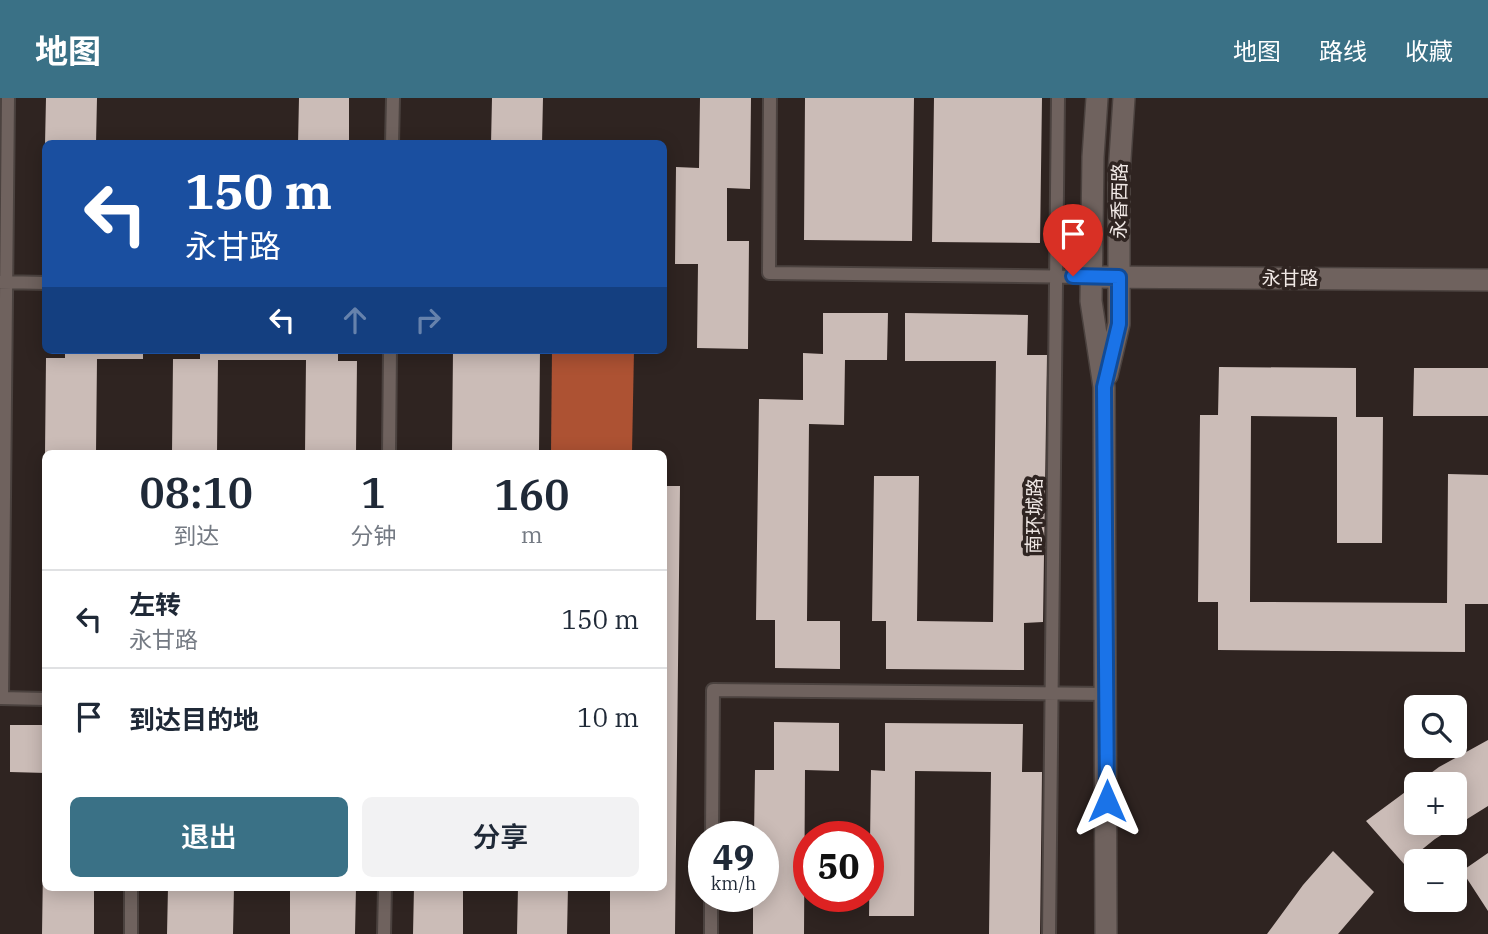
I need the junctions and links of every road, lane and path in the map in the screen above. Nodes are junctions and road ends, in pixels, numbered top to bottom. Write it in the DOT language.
graph roads {
  1 [pos="8,98"];
  2 [pos="393,98"];
  3 [pos="770,98"];
  4 [pos="1058,98"];
  5 [pos="1097,98"];
  6 [pos="1124,98"];
  7 [pos="392,140"];
  8 [pos="1056,276"];
  9 [pos="1091,277"];
  10 [pos="1119,277"];
  11 [pos="1488,279"];
  12 [pos="3,282"];
  13 [pos="42,283"];
  14 [pos="390,354"];
  15 [pos="1104,387"];
  16 [pos="389,450"];
  17 [pos="1052,693"];
  18 [pos="1107,694"];
  19 [pos="1,698"];
  20 [pos="42,699"];
  21 [pos="712,821"];
  22 [pos="131,891"];
  23 [pos="385,891"];
  24 [pos="711,912"];
  25 [pos="131,934"];
  26 [pos="384,934"];
  27 [pos="711,934"];
  28 [pos="1049,934"];
  29 [pos="1107,934"];
  1 -- 12 [label="lane"];
  2 -- 7 [label="lane"];
  3 -- 8 [label="lane"];
  4 -- 8 [label="lane, 南环城路"];
  5 -- 9 [label="main road, 永香西路"];
  6 -- 10 [label="main road, 永香西路"];
  8 -- 9 [label="lane"];
  8 -- 17 [label="lane, 南环城路"];
  9 -- 10 [label="main road, 永甘路"];
  9 -- 15 [label="main road, 永香西路"];
  10 -- 11 [label="main road, 永甘路"];
  10 -- 15 [label="main road, 永香西路"];
  12 -- 13 [label="lane"];
  12 -- 19 [label="lane"];
  14 -- 16 [label="lane"];
  15 -- 18 [label="main road, 永香西路"];
  17 -- 18 [label="lane"];
  17 -- 21 [label="lane"];
  17 -- 28 [label="lane, 南环城路"];
  18 -- 29 [label="main road, 永香西路"];
  19 -- 20 [label="lane"];
  22 -- 25 [label="lane"];
  23 -- 26 [label="lane"];
  24 -- 27 [label="lane"];
}
